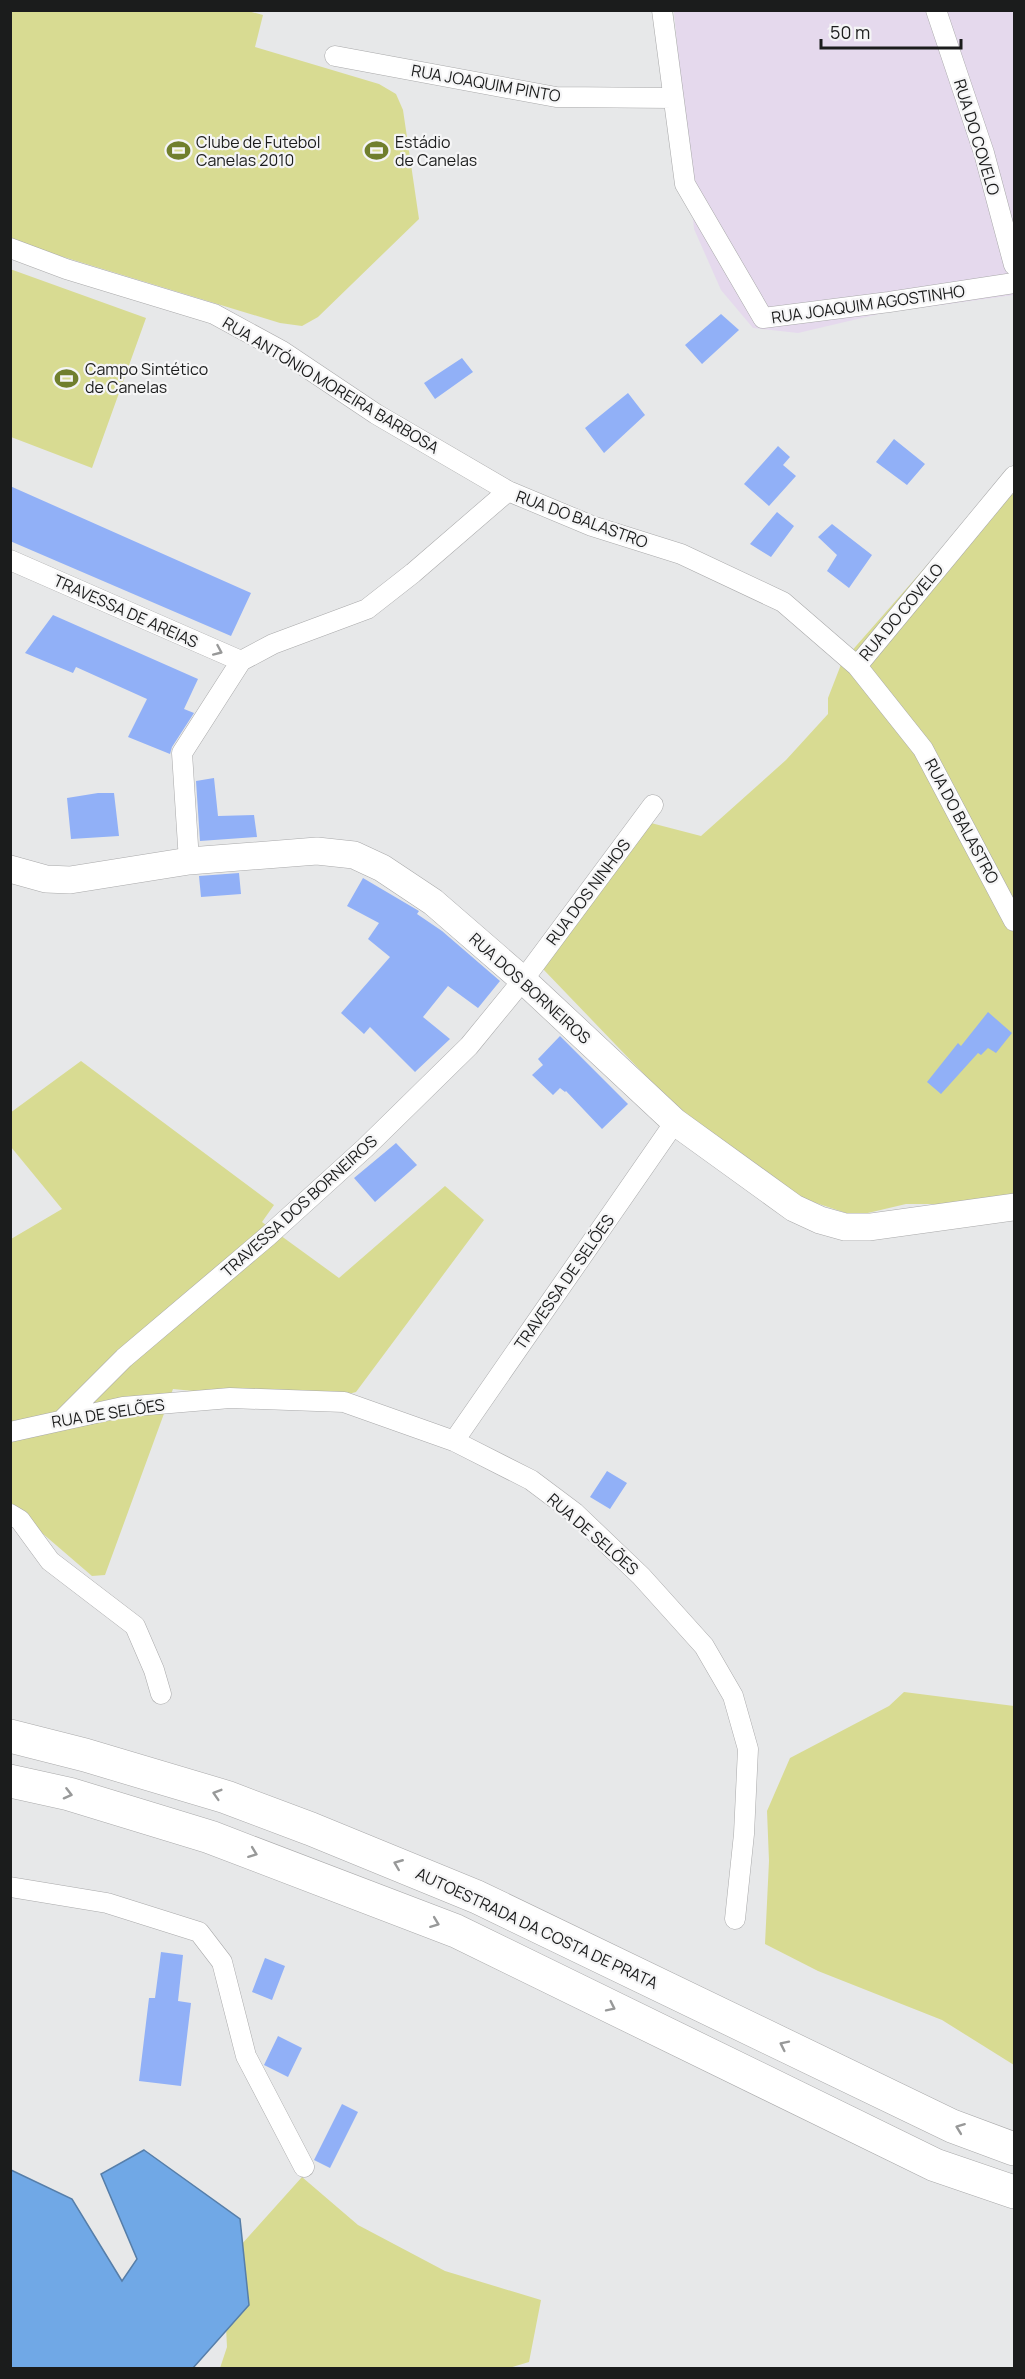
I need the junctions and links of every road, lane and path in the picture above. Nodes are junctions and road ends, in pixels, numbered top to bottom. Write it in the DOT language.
graph roads {
  1 [pos="662,10"];
  2 [pos="936,10"];
  3 [pos="335,56"];
  4 [pos="673,98"];
  5 [pos="10,248"];
  6 [pos="1014,265"];
  7 [pos="1014,283"];
  8 [pos="1014,476"];
  9 [pos="508,491"];
  10 [pos="10,560"];
  11 [pos="241,661"];
  12 [pos="857,666"];
  13 [pos="653,805"];
  14 [pos="189,861"];
  15 [pos="10,869"];
  16 [pos="1014,921"];
  17 [pos="523,980"];
  18 [pos="675,1122"];
  19 [pos="1014,1207"];
  20 [pos="62,1420"];
  21 [pos="10,1432"];
  22 [pos="454,1441"];
  23 [pos="10,1514"];
  24 [pos="160,1694"];
  25 [pos="10,1736"];
  26 [pos="10,1781"];
  27 [pos="10,1887"];
  28 [pos="735,1919"];
  29 [pos="1014,2149"];
  30 [pos="304,2167"];
  31 [pos="1014,2192"];
  1 -- 4 [label="street, RUA JOAQUIM AGOSTINHO"];
  2 -- 6 [label="street, RUA DO COVELO"];
  3 -- 4 [label="street, RUA JOAQUIM PINTO"];
  4 -- 7 [label="street, RUA JOAQUIM AGOSTINHO"];
  5 -- 9 [label="street, RUA ANTÓNIO MOREIRA BARBOSA"];
  8 -- 12 [label="street, RUA DO COVELO"];
  9 -- 11 [label="street, RUA DO BALASTRO"];
  9 -- 12 [label="street, RUA DO BALASTRO"];
  10 -- 11 [label="street, TRAVESSA DE AREIAS, one-way"];
  11 -- 14 [label="street, RUA DO BALASTRO"];
  12 -- 16 [label="street, RUA DO BALASTRO"];
  13 -- 17 [label="street, RUA DOS NINHOS"];
  14 -- 15 [label="street, RUA DOS BORNEIROS"];
  14 -- 17 [label="street, RUA DOS BORNEIROS"];
  17 -- 18 [label="street, RUA DOS BORNEIROS"];
  17 -- 20 [label="street, TRAVESSA DOS BORNEIROS"];
  18 -- 19 [label="street, RUA DOS BORNEIROS"];
  18 -- 22 [label="street, TRAVESSA DE SELÕES"];
  20 -- 21 [label="street, RUA DE SELÕES"];
  20 -- 22 [label="street, RUA DE SELÕES"];
  22 -- 28 [label="street, RUA DE SELÕES"];
  23 -- 24 [label="street"];
  29 -- 25 [label="highway, AUTOESTRADA DA COSTA DE PRATA, one-way"];
  26 -- 31 [label="highway, one-way"];
  27 -- 30 [label="street"];
}
